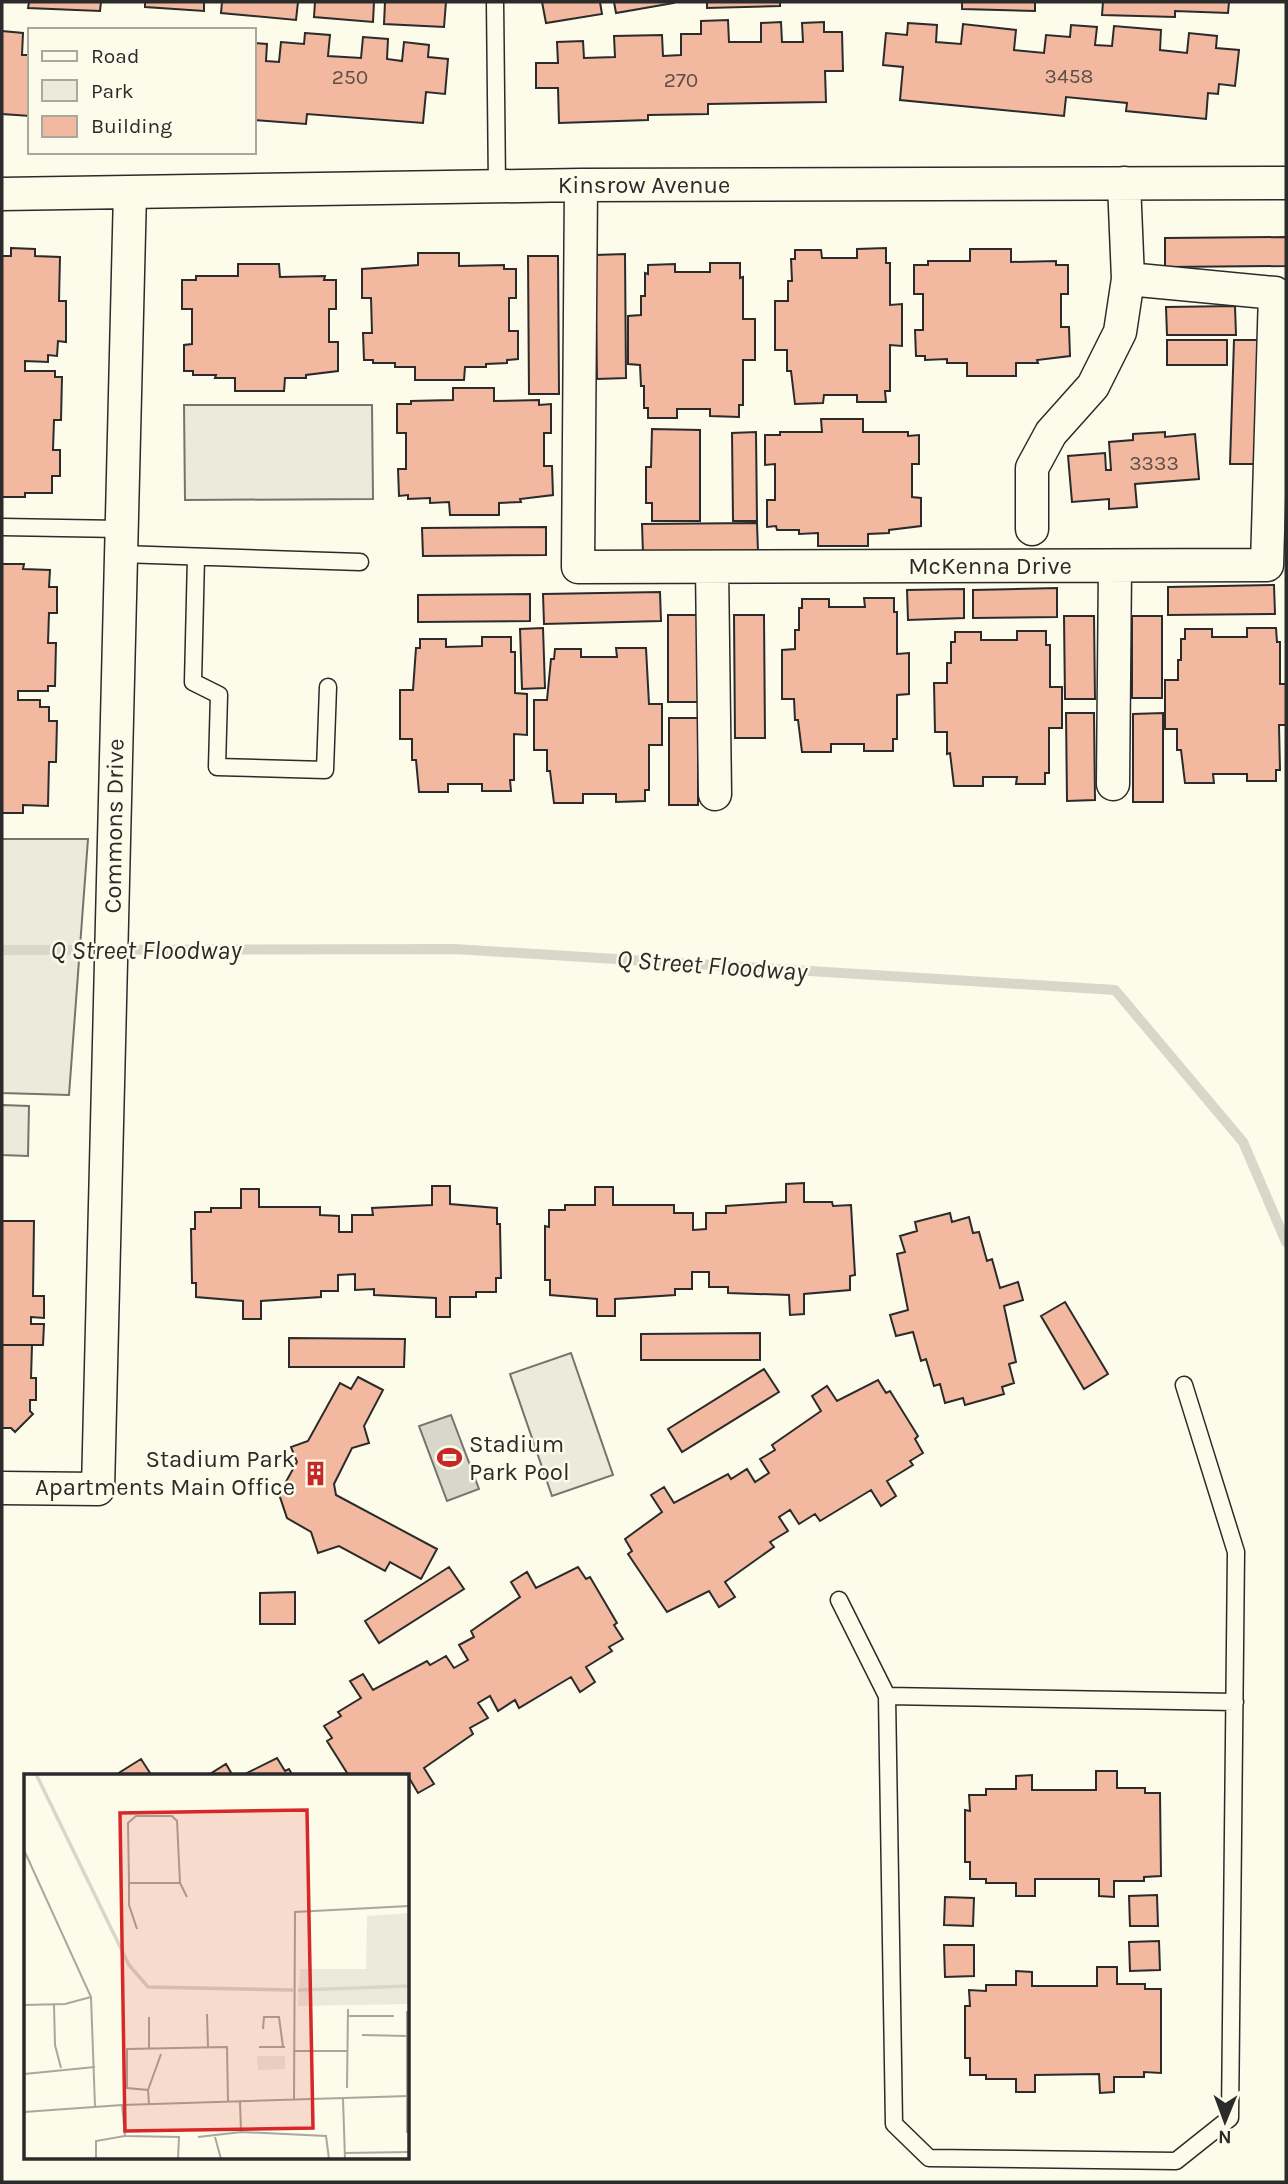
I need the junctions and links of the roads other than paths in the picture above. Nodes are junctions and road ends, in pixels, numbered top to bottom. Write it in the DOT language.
graph roads {
  1 [pos="495,2"];
  2 [pos="1124,183"];
  3 [pos="1286,183"];
  4 [pos="581,185"];
  5 [pos="497,186"];
  6 [pos="130,192"];
  7 [pos="2,194"];
  8 [pos="1128,279"];
  9 [pos="2,527"];
  10 [pos="1032,529"];
  11 [pos="121,542"];
  12 [pos="196,557"];
  13 [pos="360,562"];
  14 [pos="1115,566"];
  15 [pos="712,567"];
  16 [pos="328,687"];
  17 [pos="1113,784"];
  18 [pos="715,794"];
  19 [pos="1184,1385"];
  20 [pos="2,1488"];
  21 [pos="838,1600"];
  22 [pos="887,1696"];
  23 [pos="1235,1702"];
  1 -- 5 [label="lane"];
  2 -- 3 [label="street, Kinsrow Avenue"];
  2 -- 4 [label="street, Kinsrow Avenue"];
  2 -- 8 [label="street"];
  4 -- 5 [label="street, Kinsrow Avenue"];
  4 -- 15 [label="street, McKenna Drive"];
  5 -- 6 [label="street, Kinsrow Avenue"];
  6 -- 7 [label="street, Kinsrow Avenue"];
  6 -- 11 [label="street, Commons Drive"];
  8 -- 10 [label="street"];
  8 -- 14 [label="street, McKenna Drive"];
  9 -- 11 [label="lane"];
  11 -- 12 [label="lane"];
  11 -- 20 [label="street, Commons Drive"];
  12 -- 13 [label="lane"];
  12 -- 16 [label="lane"];
  14 -- 15 [label="street, McKenna Drive"];
  14 -- 17 [label="street"];
  15 -- 18 [label="street"];
  19 -- 23 [label="lane"];
  21 -- 22 [label="lane"];
  22 -- 23 [label="lane"];
  22 -- 23 [label="lane"];
}
